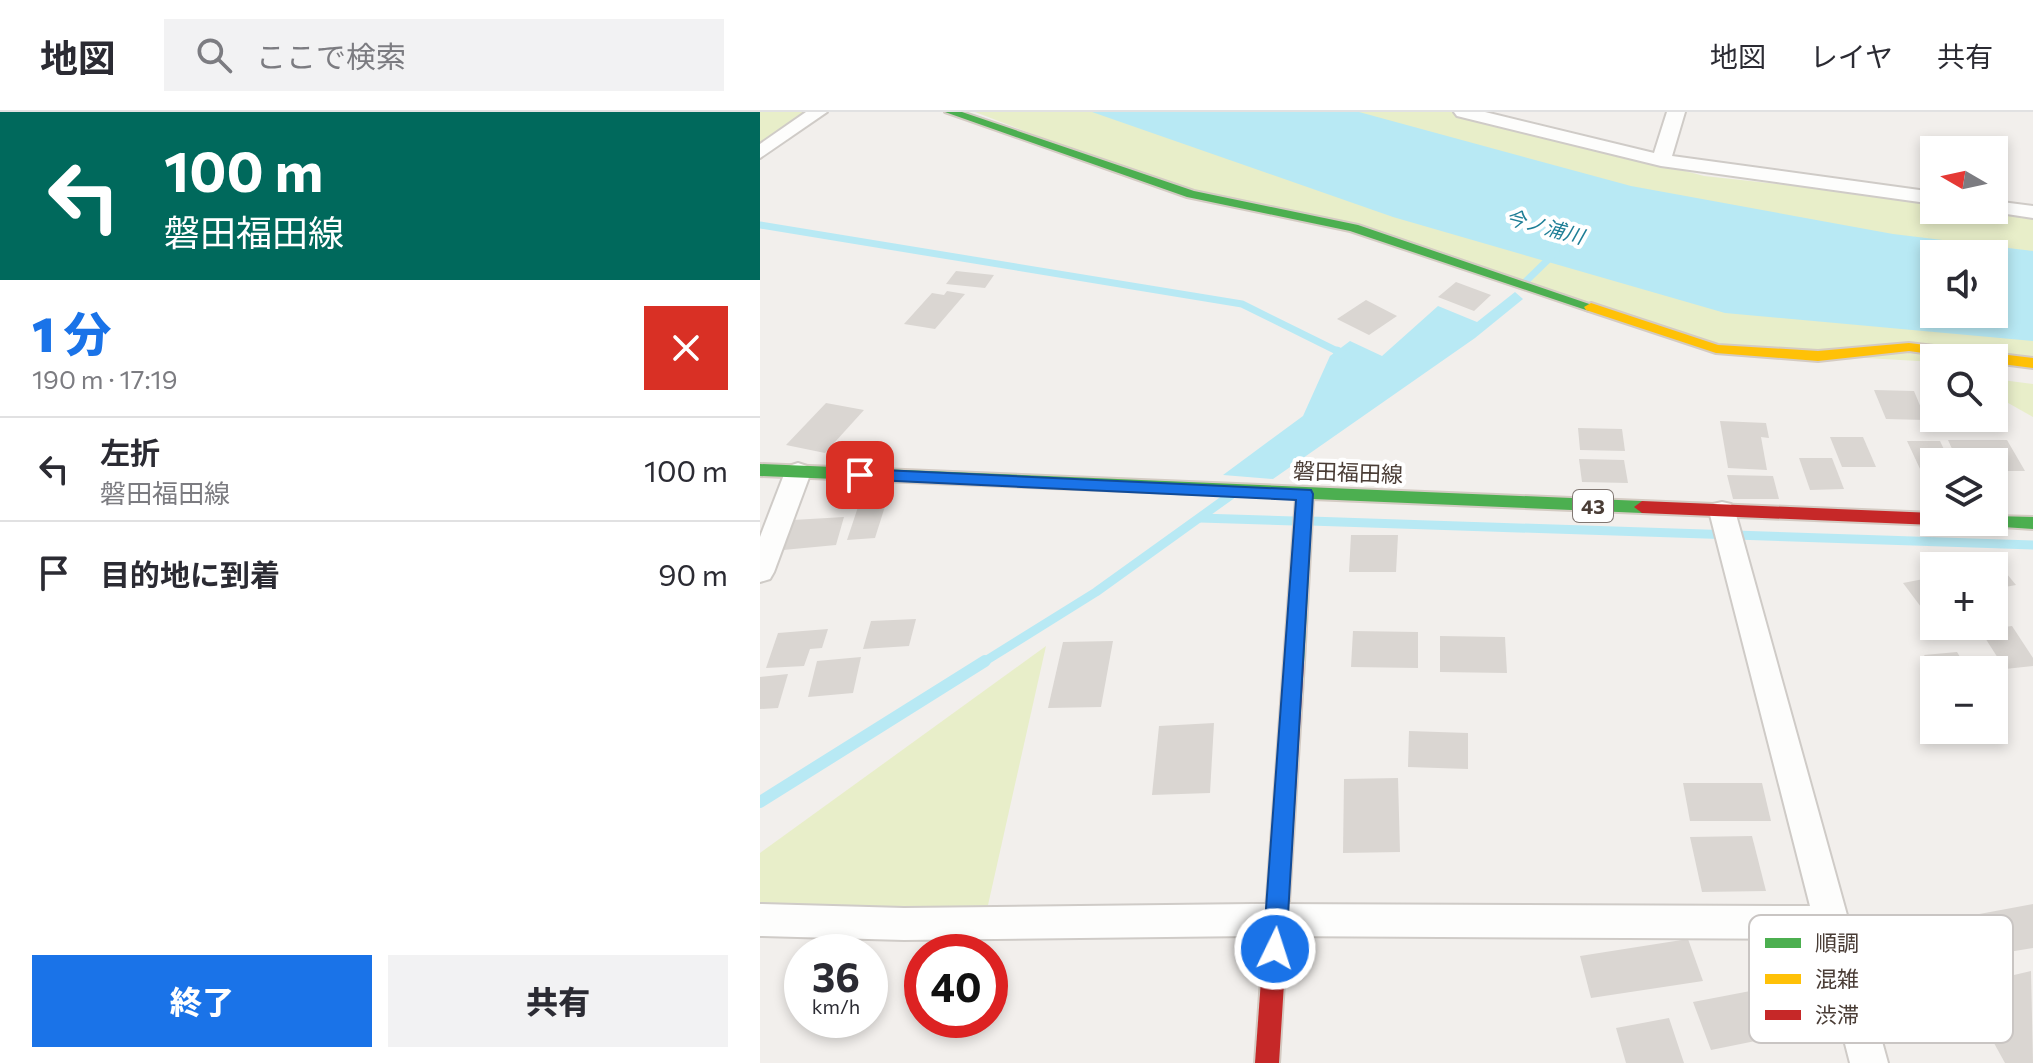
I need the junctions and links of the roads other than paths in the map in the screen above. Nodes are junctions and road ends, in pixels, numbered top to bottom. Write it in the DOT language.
graph roads {
  1 [pos="818,112"];
  2 [pos="1463,112"];
  3 [pos="1676,112"];
  4 [pos="949,113"];
  5 [pos="760,152"];
  6 [pos="1661,160"];
  7 [pos="1920,196"];
  8 [pos="2008,209"];
  9 [pos="2033,212"];
  10 [pos="2033,363"];
  11 [pos="760,470"];
  12 [pos="798,472"];
  13 [pos="1305,494"];
  14 [pos="1722,511"];
  15 [pos="1920,518"];
  16 [pos="2008,522"];
  17 [pos="2033,523"];
  18 [pos="760,572"];
  19 [pos="1829,915"];
  20 [pos="760,920"];
  21 [pos="1277,921"];
  22 [pos="1749,923"];
  23 [pos="1864,1043"];
  24 [pos="1267,1063"];
  25 [pos="1869,1063"];
  1 -- 5 [label="street"];
  2 -- 6 [label="street"];
  3 -- 6 [label="street"];
  4 -- 10 [label="street"];
  6 -- 7 [label="street"];
  8 -- 9 [label="street"];
  11 -- 12 [label="street, 磐田福田線 / 43"];
  12 -- 13 [label="street, 磐田福田線 / 43"];
  12 -- 18 [label="street"];
  13 -- 14 [label="street, 磐田福田線 / 43"];
  13 -- 21 [label="street"];
  14 -- 15 [label="street, 磐田福田線 / 43"];
  14 -- 19 [label="street"];
  16 -- 17 [label="street"];
  20 -- 21 [label="street"];
  21 -- 22 [label="street"];
  21 -- 24 [label="street"];
  23 -- 25 [label="street"];
}
